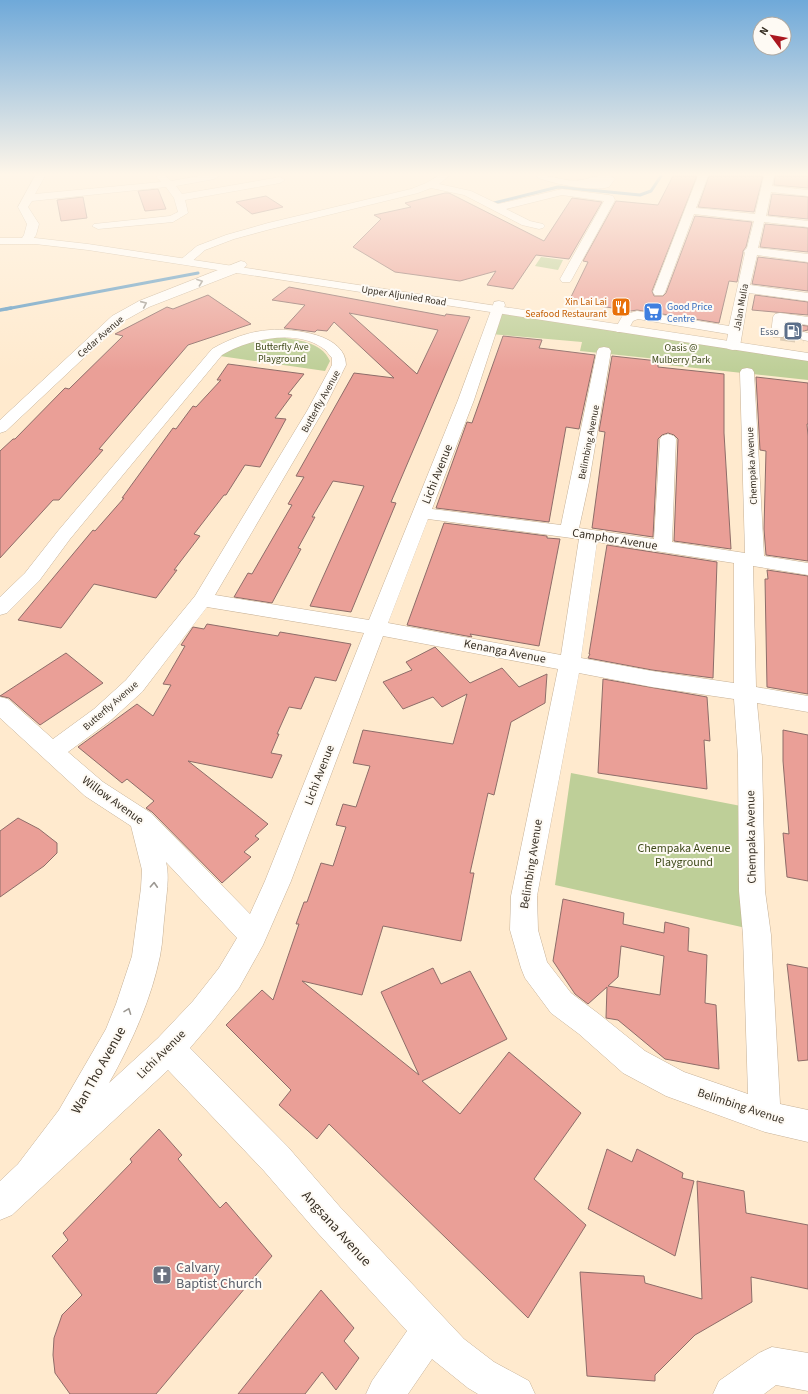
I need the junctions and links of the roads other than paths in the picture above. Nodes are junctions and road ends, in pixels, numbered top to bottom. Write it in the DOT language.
graph roads {
  1 [pos="48,241"];
  2 [pos="218,241"];
  3 [pos="587,241"];
  4 [pos="678,241"];
  5 [pos="753,241"];
  6 [pos="750,251"];
  7 [pos="808,258"];
  8 [pos="187,260"];
  9 [pos="238,267"];
  10 [pos="566,279"];
  11 [pos="742,288"];
  12 [pos="659,292"];
  13 [pos="808,297"];
  14 [pos="498,307"];
  15 [pos="808,321"];
  16 [pos="734,339"];
  17 [pos="765,343"];
  18 [pos="808,350"];
  19 [pos="604,351"];
  20 [pos="808,357"];
  21 [pos="746,372"];
  22 [pos="0,428"];
  23 [pos="668,440"];
  24 [pos="422,513"];
  25 [pos="569,532"];
  26 [pos="589,536"];
  27 [pos="663,546"];
  28 [pos="749,560"];
  29 [pos="808,570"];
  30 [pos="202,600"];
  31 [pos="0,608"];
  32 [pos="376,628"];
  33 [pos="570,664"];
  34 [pos="745,693"];
  35 [pos="808,704"];
  36 [pos="0,705"];
  37 [pos="53,751"];
  38 [pos="142,820"];
  39 [pos="253,936"];
  40 [pos="169,1049"];
  41 [pos="765,1116"];
  42 [pos="808,1126"];
  43 [pos="30,1176"];
  44 [pos="0,1203"];
  45 [pos="431,1329"];
  46 [pos="808,1372"];
  47 [pos="385,1394"];
  48 [pos="516,1394"];
  49 [pos="732,1394"];
  1 -- 8 [label="street, Upper Aljunied Road"];
  2 -- 8 [label="street"];
  3 -- 10 [label="street"];
  4 -- 12 [label="street"];
  5 -- 6 [label="street, Jalan Mulia"];
  6 -- 7 [label="street"];
  6 -- 11 [label="street, Jalan Mulia"];
  8 -- 9 [label="street, Upper Aljunied Road"];
  9 -- 14 [label="street, Upper Aljunied Road"];
  22 -- 9 [label="street, Cedar Avenue, one-way"];
  11 -- 13 [label="street"];
  11 -- 16 [label="street, Jalan Mulia"];
  14 -- 16 [label="street, Upper Aljunied Road"];
  14 -- 24 [label="street, Lichi Avenue"];
  15 -- 17 [label="street"];
  16 -- 17 [label="street, Upper Aljunied Road"];
  16 -- 20 [label="street, Upper Aljunied Road"];
  17 -- 18 [label="street, Upper Aljunied Road"];
  19 -- 25 [label="street, Belimbing Avenue"];
  21 -- 28 [label="street, Chempaka Avenue"];
  23 -- 27 [label="street"];
  24 -- 25 [label="street, Camphor Avenue"];
  24 -- 32 [label="street, Lichi Avenue"];
  25 -- 26 [label="street, Camphor Avenue"];
  26 -- 27 [label="street, Camphor Avenue"];
  26 -- 33 [label="street, Belimbing Avenue"];
  27 -- 28 [label="street, Camphor Avenue"];
  28 -- 29 [label="street, Camphor Avenue"];
  28 -- 34 [label="street, Chempaka Avenue"];
  30 -- 31 [label="street, Butterfly Avenue"];
  30 -- 32 [label="street, Kenanga Avenue"];
  30 -- 37 [label="street, Butterfly Avenue"];
  32 -- 33 [label="street, Kenanga Avenue"];
  32 -- 39 [label="street, Lichi Avenue"];
  33 -- 34 [label="street, Kenanga Avenue"];
  33 -- 41 [label="street, Belimbing Avenue"];
  34 -- 35 [label="street, Kenanga Avenue"];
  34 -- 41 [label="street, Chempaka Avenue"];
  36 -- 37 [label="street, Willow Avenue"];
  37 -- 38 [label="street, Willow Avenue"];
  38 -- 39 [label="street, Willow Avenue"];
  43 -- 38 [label="street, Wan Tho Avenue, one-way"];
  39 -- 40 [label="street, Lichi Avenue"];
  40 -- 43 [label="street, Lichi Avenue"];
  40 -- 45 [label="street, Angsana Avenue"];
  41 -- 42 [label="street, Belimbing Avenue"];
  43 -- 44 [label="street, Wan Tho Avenue"];
  45 -- 47 [label="street"];
  45 -- 48 [label="street, Angsana Avenue"];
  46 -- 49 [label="street"];
}
